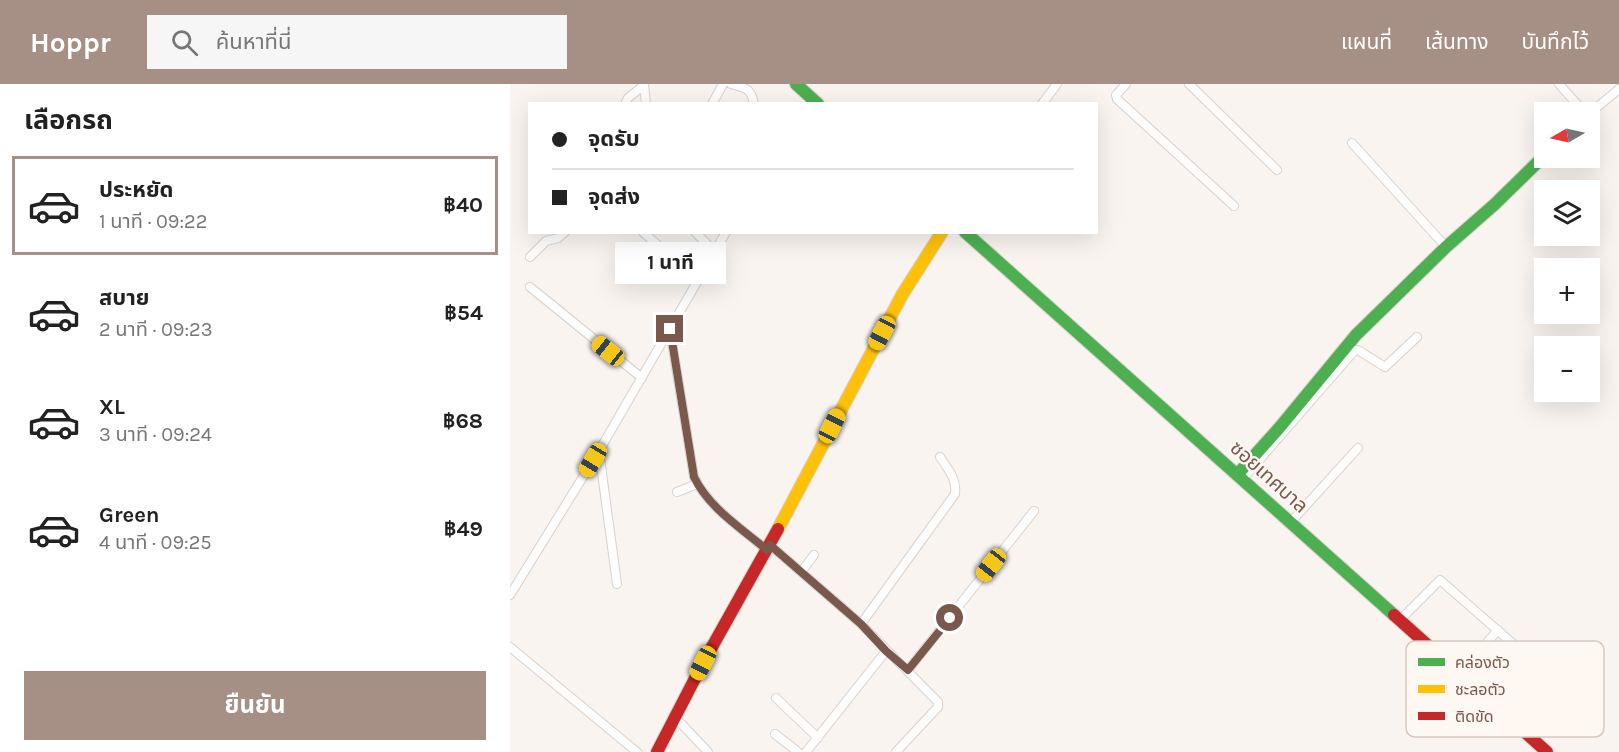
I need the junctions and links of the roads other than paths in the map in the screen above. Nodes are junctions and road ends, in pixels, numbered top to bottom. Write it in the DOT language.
graph roads {
  1 [pos="723,84"];
  2 [pos="731,84"];
  3 [pos="796,84"];
  4 [pos="1057,84"];
  5 [pos="1126,84"];
  6 [pos="1189,84"];
  7 [pos="1558,84"];
  8 [pos="643,85"];
  9 [pos="1619,89"];
  10 [pos="804,98"];
  11 [pos="626,102"];
  12 [pos="646,102"];
  13 [pos="713,102"];
  14 [pos="754,102"];
  15 [pos="1044,102"];
  16 [pos="1575,102"];
  17 [pos="1600,104"];
  18 [pos="1353,142"];
  19 [pos="1534,166"];
  20 [pos="1277,170"];
  21 [pos="1234,206"];
  22 [pos="563,234"];
  23 [pos="645,234"];
  24 [pos="697,234"];
  25 [pos="725,234"];
  26 [pos="941,234"];
  27 [pos="966,234"];
  28 [pos="1446,247"];
  29 [pos="715,252"];
  30 [pos="530,257"];
  31 [pos="698,281"];
  32 [pos="530,287"];
  33 [pos="670,329"];
  34 [pos="1417,337"];
  35 [pos="642,378"];
  36 [pos="1358,448"];
  37 [pos="599,451"];
  38 [pos="940,457"];
  39 [pos="1239,478"];
  40 [pos="697,484"];
  41 [pos="677,492"];
  42 [pos="1034,511"];
  43 [pos="1290,523"];
  44 [pos="769,548"];
  45 [pos="814,555"];
  46 [pos="801,572"];
  47 [pos="617,584"];
  48 [pos="510,595"];
  49 [pos="1399,621"];
  50 [pos="861,624"];
  51 [pos="1497,630"];
  52 [pos="1422,641"];
  53 [pos="1488,641"];
  54 [pos="1510,641"];
  55 [pos="510,647"];
  56 [pos="886,651"];
  57 [pos="908,670"];
  58 [pos="776,698"];
  59 [pos="676,718"];
  60 [pos="775,734"];
  61 [pos="1530,737"];
  62 [pos="818,738"];
  63 [pos="637,752"];
  64 [pos="657,752"];
  65 [pos="708,752"];
  66 [pos="798,752"];
  67 [pos="806,752"];
  68 [pos="896,752"];
  69 [pos="1547,752"];
  1 -- 13 [label="street"];
  2 -- 14 [label="street"];
  3 -- 10 [label="street"];
  4 -- 15 [label="street"];
  5 -- 21 [label="street"];
  6 -- 20 [label="street"];
  7 -- 16 [label="street"];
  8 -- 11 [label="street"];
  8 -- 12 [label="street"];
  9 -- 17 [label="street"];
  18 -- 28 [label="street"];
  19 -- 28 [label="street"];
  22 -- 30 [label="street"];
  23 -- 31 [label="street"];
  24 -- 29 [label="street"];
  25 -- 29 [label="street"];
  26 -- 44 [label="street"];
  27 -- 39 [label="street, ซอยเทศบาล"];
  28 -- 39 [label="street"];
  29 -- 31 [label="street"];
  31 -- 33 [label="street"];
  32 -- 35 [label="street"];
  33 -- 35 [label="street"];
  33 -- 40 [label="street"];
  34 -- 39 [label="street"];
  35 -- 37 [label="street"];
  36 -- 43 [label="street"];
  37 -- 47 [label="street"];
  37 -- 48 [label="street"];
  38 -- 50 [label="street"];
  39 -- 43 [label="street, ซอยเทศบาล"];
  40 -- 41 [label="street"];
  40 -- 44 [label="street"];
  42 -- 57 [label="street"];
  43 -- 49 [label="street, ซอยเทศบาล"];
  44 -- 46 [label="street"];
  44 -- 59 [label="street"];
  45 -- 46 [label="street"];
  46 -- 50 [label="street"];
  49 -- 51 [label="street"];
  49 -- 52 [label="street, ซอยเทศบาล"];
  50 -- 56 [label="street"];
  51 -- 53 [label="street"];
  51 -- 54 [label="street"];
  55 -- 63 [label="street"];
  56 -- 57 [label="street"];
  56 -- 62 [label="street"];
  57 -- 68 [label="street"];
  58 -- 62 [label="street"];
  59 -- 64 [label="street"];
  59 -- 65 [label="street"];
  60 -- 66 [label="street"];
  61 -- 69 [label="street, ซอยเทศบาล"];
  62 -- 67 [label="street"];
}
